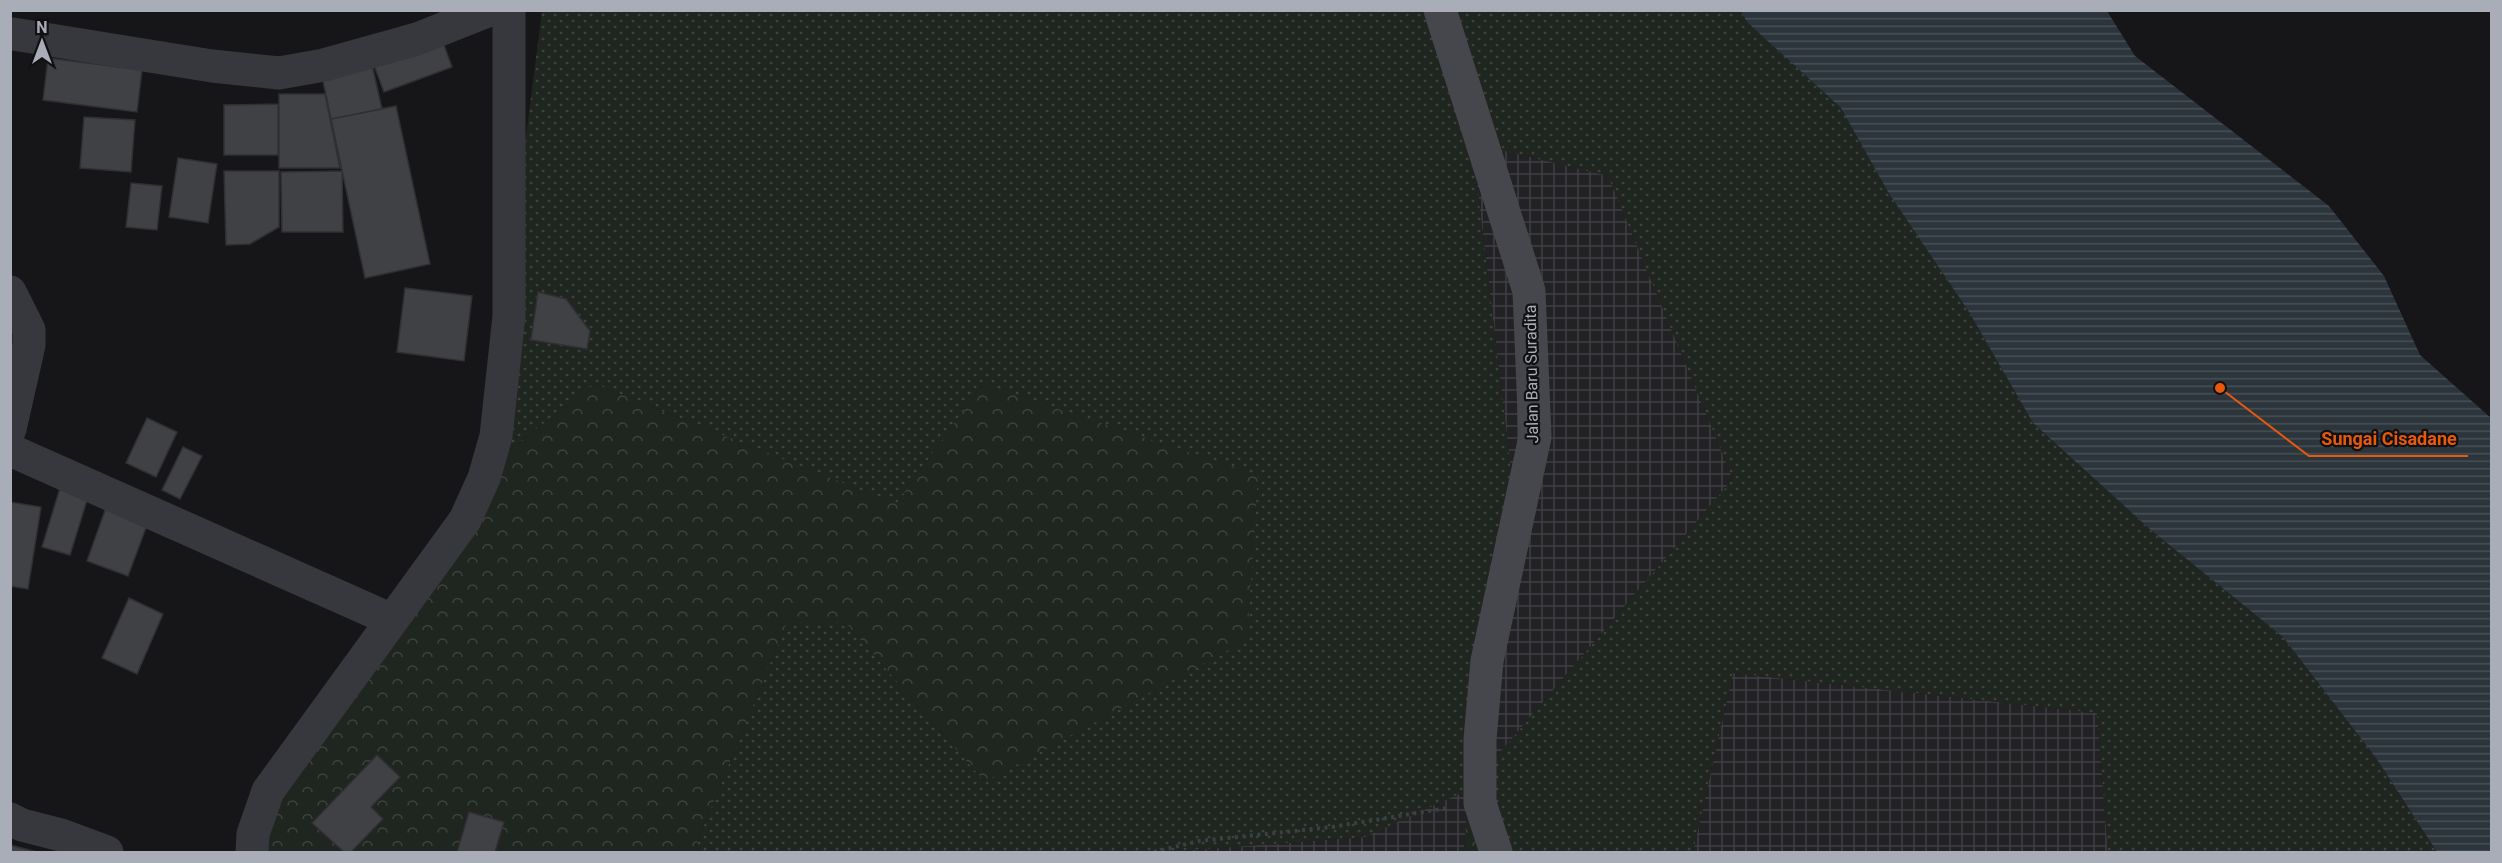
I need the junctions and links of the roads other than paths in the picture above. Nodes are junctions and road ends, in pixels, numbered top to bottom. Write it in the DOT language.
graph roads {
  1 [pos="490,10"];
  2 [pos="509,10"];
  3 [pos="1440,10"];
  4 [pos="13,29"];
  5 [pos="10,292"];
  6 [pos="10,429"];
  7 [pos="10,450"];
  8 [pos="392,620"];
  9 [pos="10,819"];
  10 [pos="107,852"];
  11 [pos="252,852"];
  12 [pos="1496,852"];
  1 -- 4 [label="street"];
  2 -- 8 [label="street"];
  3 -- 12 [label="main road, Jalan Baru Suradita"];
  5 -- 6 [label="street"];
  7 -- 8 [label="street"];
  8 -- 11 [label="street"];
  9 -- 10 [label="street"];
}
